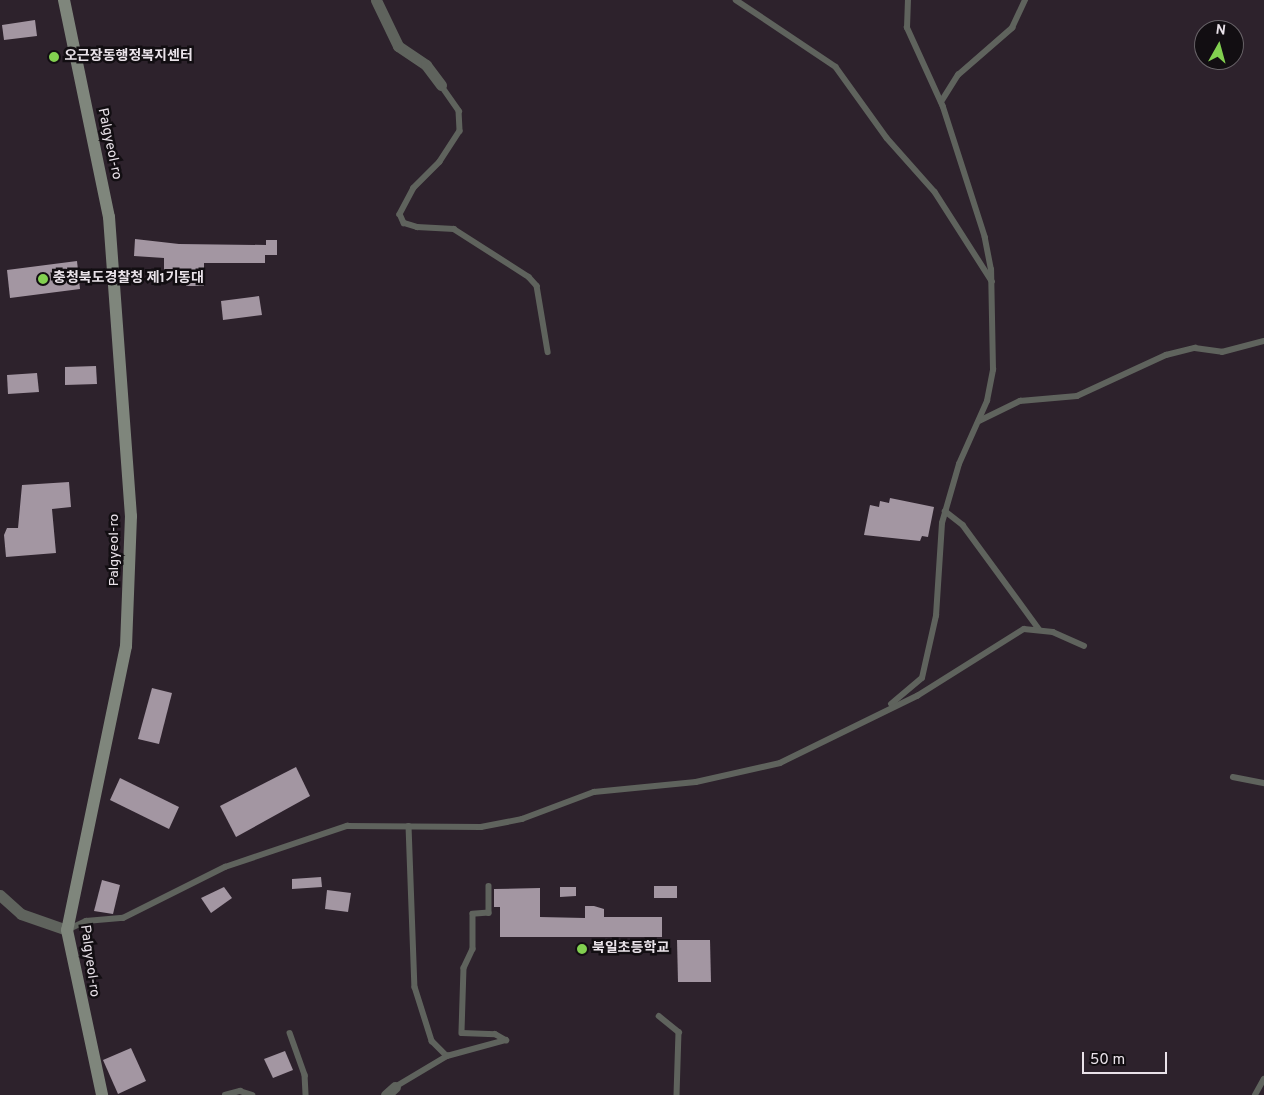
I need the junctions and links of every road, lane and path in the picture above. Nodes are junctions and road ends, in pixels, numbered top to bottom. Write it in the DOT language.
graph roads {
  1 [pos="64,0"];
  2 [pos="376,0"];
  3 [pos="736,0"];
  4 [pos="908,0"];
  5 [pos="1025,0"];
  6 [pos="441,85"];
  7 [pos="941,102"];
  8 [pos="992,281"];
  9 [pos="1264,340"];
  10 [pos="548,352"];
  11 [pos="979,421"];
  12 [pos="945,511"];
  13 [pos="1038,629"];
  14 [pos="1084,646"];
  15 [pos="890,705"];
  16 [pos="1233,777"];
  17 [pos="1264,783"];
  18 [pos="409,826"];
  19 [pos="489,886"];
  20 [pos="0,895"];
  21 [pos="67,930"];
  22 [pos="659,1016"];
  23 [pos="290,1033"];
  24 [pos="447,1056"];
  25 [pos="1264,1079"];
  26 [pos="395,1087"];
  27 [pos="102,1095"];
  28 [pos="224,1095"];
  29 [pos="252,1095"];
  30 [pos="306,1095"];
  31 [pos="386,1095"];
  32 [pos="677,1095"];
  33 [pos="1255,1095"];
  1 -- 21 [label="street, Palgyeol-ro"];
  2 -- 6 [label="street"];
  3 -- 8 [label="lane"];
  4 -- 7 [label="lane"];
  5 -- 7 [label="lane"];
  6 -- 10 [label="lane"];
  7 -- 8 [label="lane"];
  8 -- 11 [label="lane"];
  9 -- 11 [label="lane"];
  11 -- 12 [label="lane"];
  12 -- 13 [label="lane"];
  12 -- 15 [label="lane"];
  13 -- 14 [label="lane"];
  13 -- 15 [label="lane"];
  15 -- 18 [label="lane"];
  16 -- 17 [label="lane"];
  18 -- 21 [label="lane"];
  18 -- 24 [label="lane"];
  19 -- 24 [label="lane"];
  20 -- 21 [label="street"];
  21 -- 27 [label="street, Palgyeol-ro"];
  22 -- 32 [label="lane"];
  23 -- 30 [label="lane"];
  24 -- 26 [label="lane"];
  25 -- 33 [label="lane"];
  26 -- 31 [label="street"];
  28 -- 29 [label="lane"];
}
